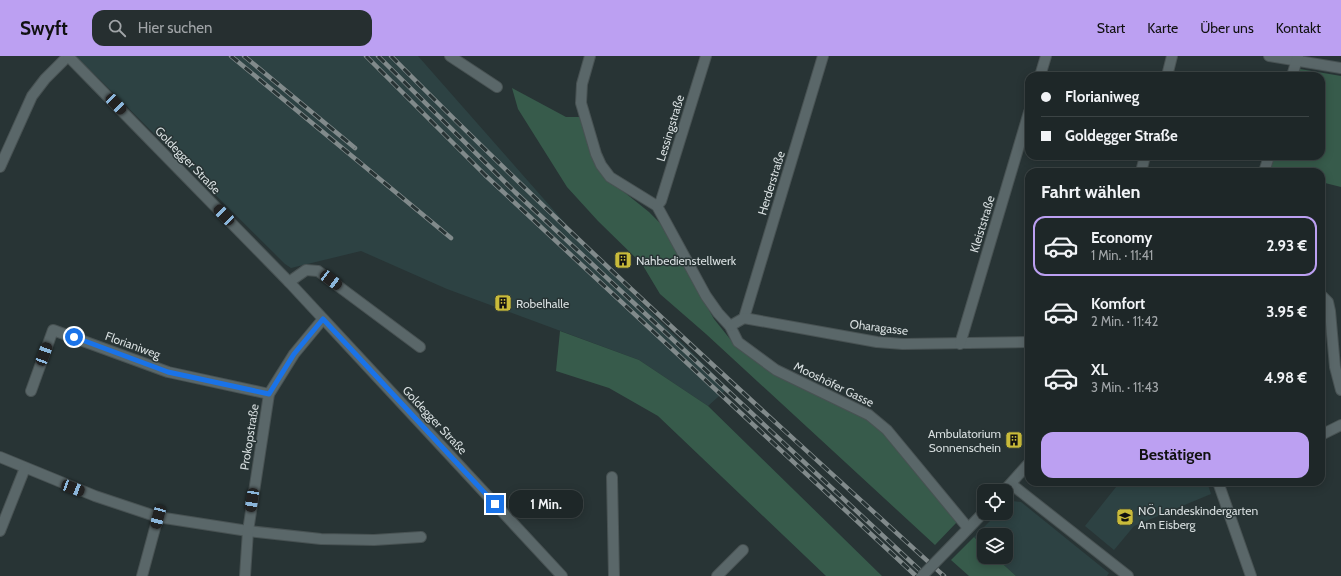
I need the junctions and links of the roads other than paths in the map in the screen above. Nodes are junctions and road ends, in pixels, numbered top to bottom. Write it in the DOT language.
graph roads {
  1 [pos="68,56"];
  2 [pos="450,56"];
  3 [pos="590,56"];
  4 [pos="706,56"];
  5 [pos="823,56"];
  6 [pos="1046,56"];
  7 [pos="1172,56"];
  8 [pos="1269,56"];
  9 [pos="1298,58"];
  10 [pos="1341,68"];
  11 [pos="1041,72"];
  12 [pos="1167,72"];
  13 [pos="1293,72"];
  14 [pos="498,87"];
  15 [pos="1025,125"];
  16 [pos="0,167"];
  17 [pos="657,206"];
  18 [pos="288,282"];
  19 [pos="1325,298"];
  20 [pos="744,318"];
  21 [pos="323,319"];
  22 [pos="730,326"];
  23 [pos="1025,342"];
  24 [pos="960,344"];
  25 [pos="420,347"];
  26 [pos="31,390"];
  27 [pos="1341,390"];
  28 [pos="269,394"];
  29 [pos="1341,425"];
  30 [pos="1325,434"];
  31 [pos="0,457"];
  32 [pos="25,468"];
  33 [pos="1025,468"];
  34 [pos="612,477"];
  35 [pos="1011,484"];
  36 [pos="1220,486"];
  37 [pos="1013,491"];
  38 [pos="158,517"];
  39 [pos="977,519"];
  40 [pos="968,528"];
  41 [pos="248,530"];
  42 [pos="0,532"];
  43 [pos="421,537"];
  44 [pos="743,550"];
  45 [pos="1117,573"];
  46 [pos="142,576"];
  47 [pos="245,576"];
  48 [pos="562,576"];
  49 [pos="614,576"];
  50 [pos="717,576"];
  51 [pos="922,576"];
  52 [pos="1128,576"];
  53 [pos="1251,576"];
  1 -- 16 [label="street"];
  1 -- 18 [label="street, Goldegger Straße"];
  2 -- 14 [label="street"];
  3 -- 17 [label="street"];
  4 -- 17 [label="street, Lessingstraße"];
  5 -- 20 [label="street, Herderstraße"];
  6 -- 11 [label="street"];
  7 -- 12 [label="street"];
  8 -- 9 [label="street"];
  9 -- 10 [label="street"];
  9 -- 13 [label="street"];
  15 -- 24 [label="street, Kleiststraße"];
  17 -- 22 [label="street, Mooshöfer Gasse"];
  18 -- 21 [label="street, Goldegger Straße"];
  18 -- 25 [label="street"];
  19 -- 27 [label="street"];
  20 -- 22 [label="street"];
  20 -- 24 [label="street, Oharagasse"];
  21 -- 28 [label="street, Prokopstraße"];
  21 -- 48 [label="street, Goldegger Straße"];
  22 -- 40 [label="street, Mooshöfer Gasse"];
  23 -- 24 [label="street, Oharagasse"];
  26 -- 28 [label="street, Florianiweg"];
  28 -- 41 [label="street, Prokopstraße"];
  29 -- 30 [label="street"];
  31 -- 32 [label="street"];
  32 -- 38 [label="street"];
  32 -- 42 [label="street"];
  33 -- 35 [label="street"];
  34 -- 49 [label="street"];
  36 -- 53 [label="street"];
  37 -- 45 [label="street"];
  38 -- 41 [label="street"];
  38 -- 46 [label="street"];
  39 -- 40 [label="street"];
  40 -- 51 [label="street, bridge"];
  41 -- 43 [label="street"];
  41 -- 47 [label="street, Prokopstraße"];
  44 -- 50 [label="street"];
  45 -- 52 [label="street"];
}
